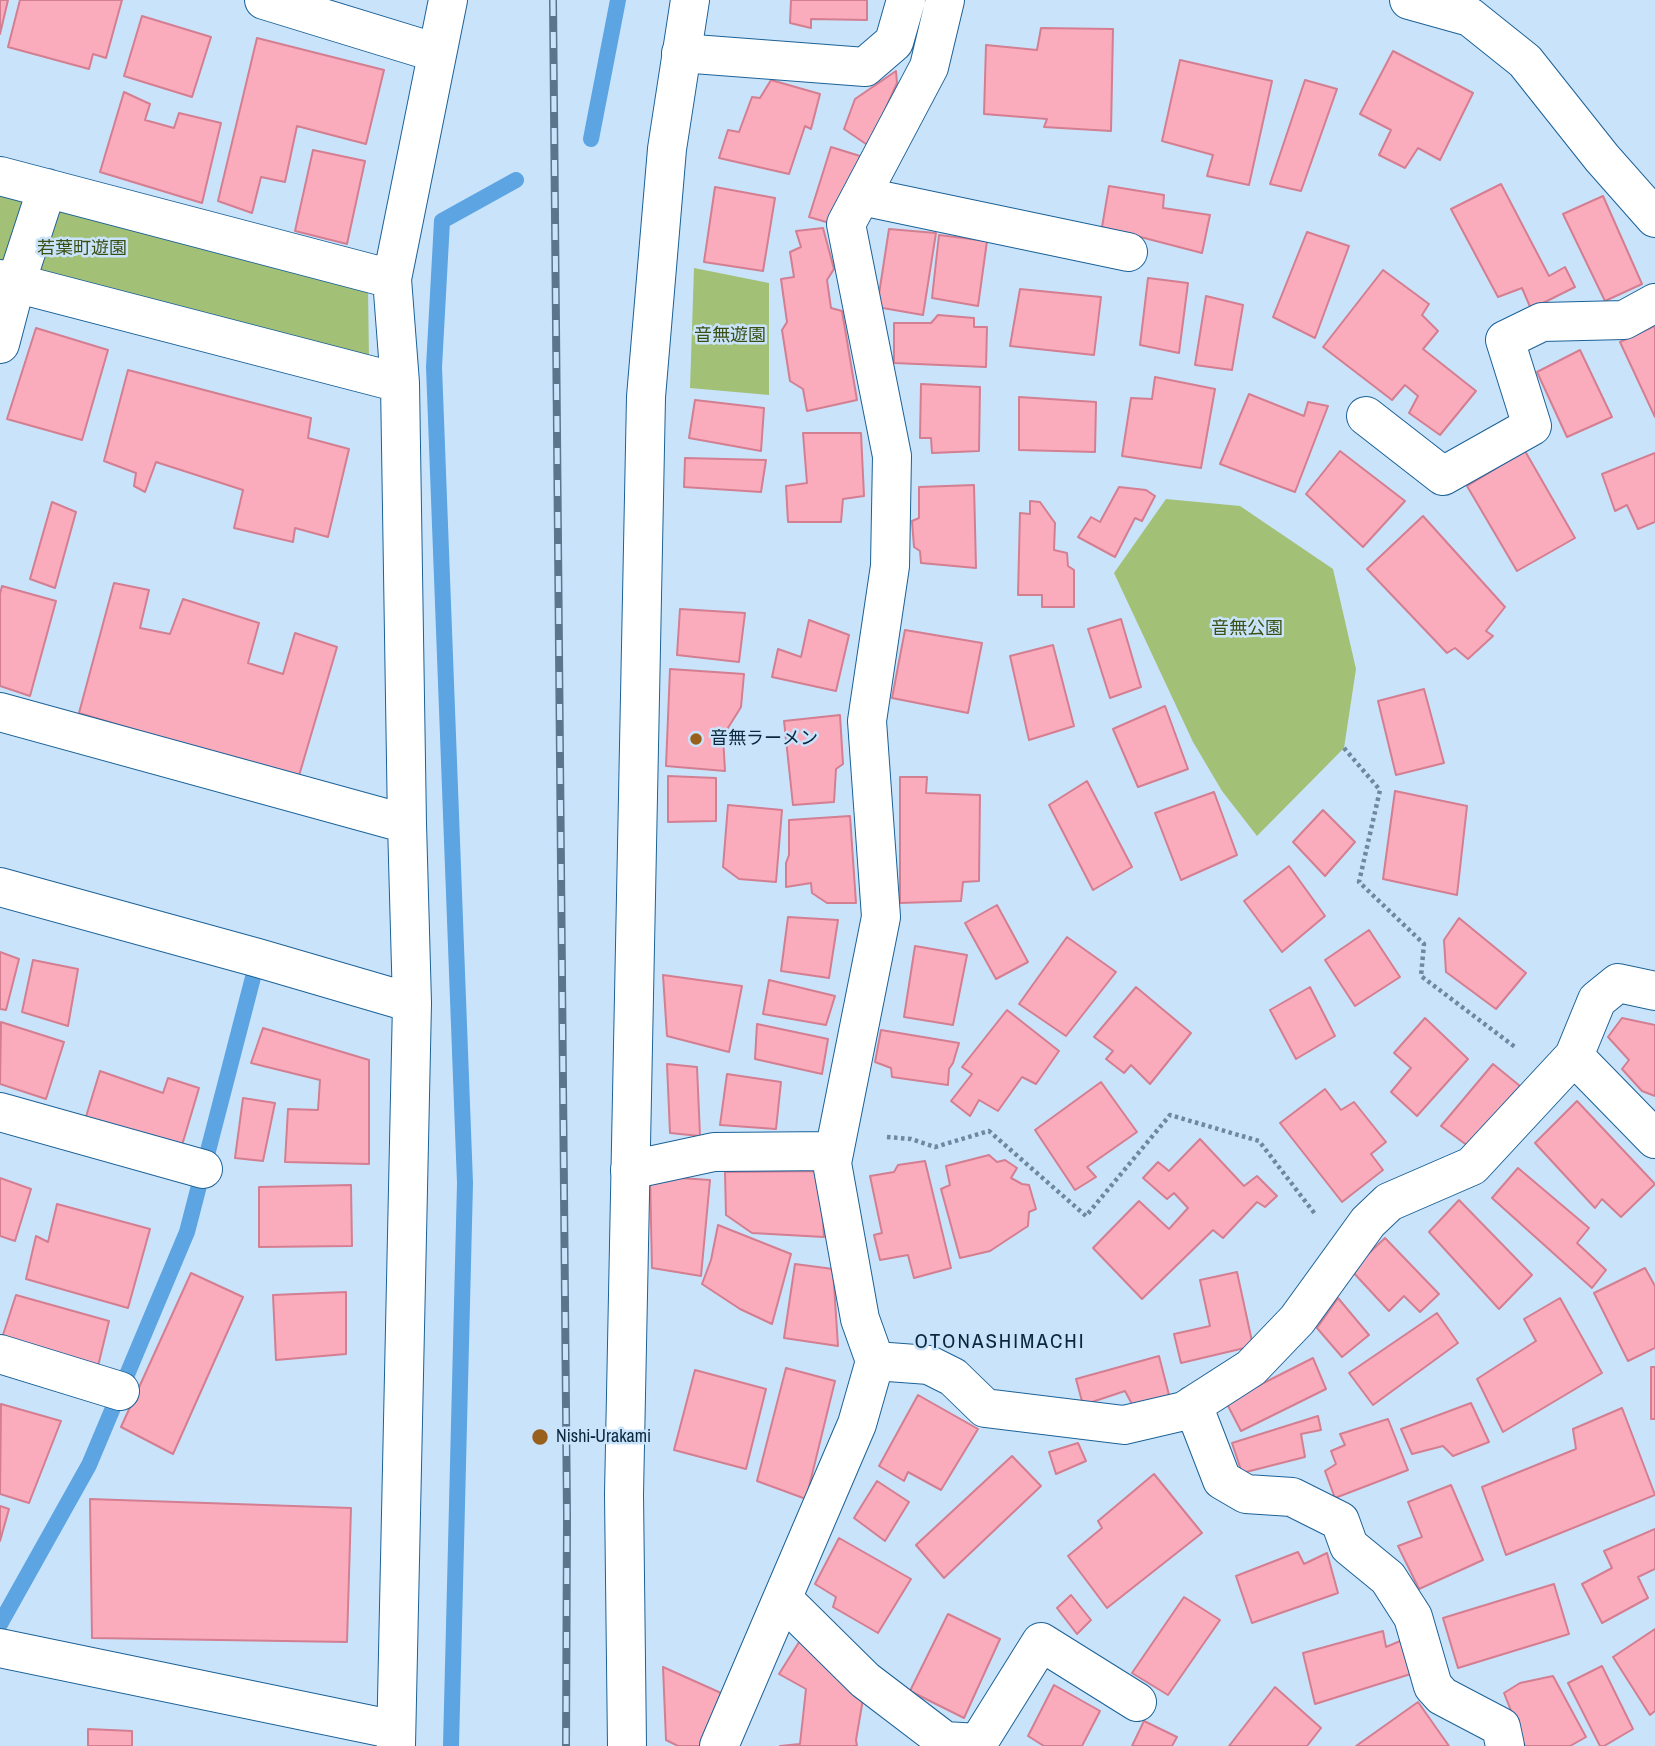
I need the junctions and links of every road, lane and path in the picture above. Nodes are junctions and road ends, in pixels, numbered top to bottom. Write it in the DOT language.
graph roads {
  1 [pos="264,0"];
  2 [pos="448,0"];
  3 [pos="690,0"];
  4 [pos="906,0"];
  5 [pos="944,0"];
  6 [pos="1409,0"];
  7 [pos="681,52"];
  8 [pos="438,53"];
  9 [pos="0,176"];
  10 [pos="47,188"];
  11 [pos="860,196"];
  12 [pos="1655,218"];
  13 [pos="1128,251"];
  14 [pos="392,279"];
  15 [pos="8,281"];
  16 [pos="1655,303"];
  17 [pos="0,344"];
  18 [pos="400,383"];
  19 [pos="1366,416"];
  20 [pos="0,712"];
  21 [pos="1344,748"];
  22 [pos="407,824"];
  23 [pos="0,887"];
  24 [pos="1655,991"];
  25 [pos="412,1003"];
  26 [pos="1564,1067"];
  27 [pos="0,1112"];
  28 [pos="1655,1139"];
  29 [pos="836,1142"];
  30 [pos="203,1170"];
  31 [pos="630,1170"];
  32 [pos="1345,1254"];
  33 [pos="0,1354"];
  34 [pos="875,1360"];
  35 [pos="120,1391"];
  36 [pos="1193,1405"];
  37 [pos="783,1599"];
  38 [pos="0,1648"];
  39 [pos="1138,1702"];
  40 [pos="396,1738"];
  41 [pos="627,1746"];
  42 [pos="719,1746"];
  43 [pos="1505,1746"];
  1 -- 8 [label="street"];
  2 -- 8 [label="street"];
  3 -- 7 [label="street"];
  4 -- 7 [label="street"];
  5 -- 11 [label="street"];
  6 -- 12 [label="street"];
  7 -- 31 [label="street"];
  8 -- 14 [label="street"];
  9 -- 10 [label="street"];
  10 -- 14 [label="street"];
  10 -- 15 [label="street"];
  11 -- 13 [label="street"];
  11 -- 29 [label="street"];
  14 -- 18 [label="street"];
  15 -- 17 [label="street"];
  15 -- 18 [label="street"];
  16 -- 19 [label="street"];
  18 -- 22 [label="street"];
  20 -- 22 [label="street"];
  21 -- 26 [label="path"];
  22 -- 25 [label="street"];
  23 -- 25 [label="street"];
  24 -- 26 [label="street"];
  25 -- 40 [label="street"];
  26 -- 28 [label="street"];
  26 -- 32 [label="street"];
  27 -- 30 [label="street"];
  29 -- 31 [label="street"];
  29 -- 32 [label="path"];
  29 -- 34 [label="street"];
  31 -- 41 [label="street"];
  32 -- 36 [label="street"];
  33 -- 35 [label="street"];
  34 -- 36 [label="street"];
  34 -- 37 [label="street"];
  36 -- 43 [label="street"];
  37 -- 39 [label="street"];
  37 -- 42 [label="street"];
  38 -- 40 [label="street"];
}
